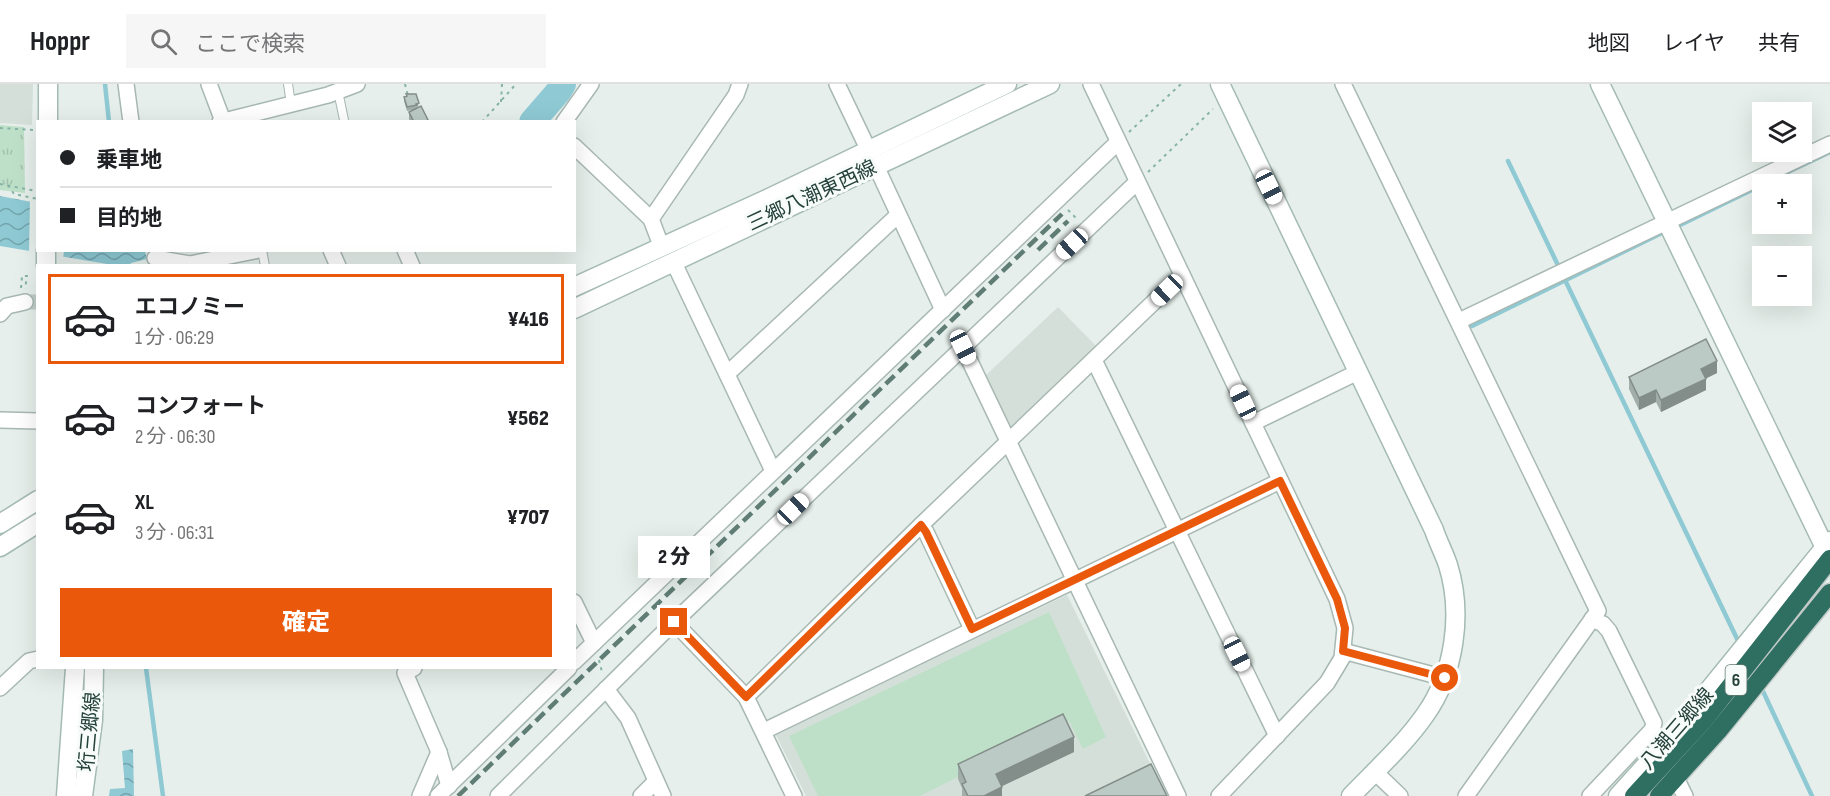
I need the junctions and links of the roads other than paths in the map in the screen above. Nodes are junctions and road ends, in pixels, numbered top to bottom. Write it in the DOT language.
graph roads {
  1 [pos="48,84"];
  2 [pos="126,84"];
  3 [pos="209,84"];
  4 [pos="288,84"];
  5 [pos="357,84"];
  6 [pos="591,84"];
  7 [pos="740,84"];
  8 [pos="837,84"];
  9 [pos="1007,84"];
  10 [pos="1050,84"];
  11 [pos="1091,84"];
  12 [pos="1220,84"];
  13 [pos="1344,84"];
  14 [pos="1600,84"];
  15 [pos="338,87"];
  16 [pos="291,104"];
  17 [pos="48,120"];
  18 [pos="131,120"];
  19 [pos="222,120"];
  20 [pos="226,120"];
  21 [pos="344,120"];
  22 [pos="565,120"];
  23 [pos="1118,142"];
  24 [pos="1830,144"];
  25 [pos="576,148"];
  26 [pos="872,158"];
  27 [pos="1137,182"];
  28 [pos="898,214"];
  29 [pos="651,219"];
  30 [pos="1666,222"];
  31 [pos="662,248"];
  32 [pos="251,252"];
  33 [pos="154,258"];
  34 [pos="674,263"];
  35 [pos="190,264"];
  36 [pos="190,264"];
  37 [pos="1182,275"];
  38 [pos="576,286"];
  39 [pos="23,296"];
  40 [pos="2,305"];
  41 [pos="576,308"];
  42 [pos="943,310"];
  43 [pos="1459,321"];
  44 [pos="963,347"];
  45 [pos="1094,360"];
  46 [pos="1358,372"];
  47 [pos="727,374"];
  48 [pos="0,420"];
  49 [pos="36,420"];
  50 [pos="1253,423"];
  51 [pos="1010,442"];
  52 [pos="773,471"];
  53 [pos="1280,481"];
  54 [pos="36,501"];
  55 [pos="0,524"];
  56 [pos="36,524"];
  57 [pos="921,525"];
  58 [pos="1177,530"];
  59 [pos="0,547"];
  60 [pos="1829,551"];
  61 [pos="1075,580"];
  62 [pos="1830,593"];
  63 [pos="1830,603"];
  64 [pos="576,606"];
  65 [pos="1592,619"];
  66 [pos="674,622"];
  67 [pos="972,629"];
  68 [pos="594,643"];
  69 [pos="1343,651"];
  70 [pos="36,659"];
  71 [pos="576,660"];
  72 [pos="75,669"];
  73 [pos="94,669"];
  74 [pos="407,669"];
  75 [pos="568,669"];
  76 [pos="1445,678"];
  77 [pos="0,688"];
  78 [pos="606,689"];
  79 [pos="746,697"];
  80 [pos="764,731"];
  81 [pos="1276,736"];
  82 [pos="439,752"];
  83 [pos="1374,771"];
  84 [pos="656,781"];
  85 [pos="443,791"];
  86 [pos="1678,792"];
  87 [pos="66,796"];
  88 [pos="83,796"];
  89 [pos="420,796"];
  90 [pos="498,796"];
  91 [pos="641,796"];
  92 [pos="663,796"];
  93 [pos="794,796"];
  94 [pos="1178,796"];
  95 [pos="1219,796"];
  96 [pos="1351,796"];
  97 [pos="1400,796"];
  98 [pos="1466,796"];
  99 [pos="1590,796"];
  100 [pos="1618,796"];
  101 [pos="1634,796"];
  102 [pos="1659,796"];
  1 -- 17 [label="street"];
  2 -- 18 [label="street"];
  3 -- 19 [label="street"];
  4 -- 16 [label="lane"];
  5 -- 15 [label="street"];
  6 -- 22 [label="street"];
  7 -- 29 [label="street"];
  8 -- 26 [label="street"];
  9 -- 26 [label="street, 三郷八潮東西線"];
  10 -- 26 [label="street, 三郷八潮東西線"];
  11 -- 23 [label="street"];
  12 -- 46 [label="street"];
  13 -- 43 [label="street"];
  14 -- 30 [label="street"];
  15 -- 16 [label="street"];
  15 -- 21 [label="lane"];
  16 -- 20 [label="street"];
  23 -- 27 [label="street"];
  23 -- 42 [label="street"];
  24 -- 30 [label="street"];
  25 -- 29 [label="street"];
  26 -- 28 [label="street"];
  26 -- 31 [label="street, 三郷八潮東西線"];
  26 -- 34 [label="street, 三郷八潮東西線"];
  27 -- 37 [label="street"];
  27 -- 44 [label="street"];
  28 -- 42 [label="street"];
  28 -- 47 [label="street"];
  29 -- 31 [label="street"];
  30 -- 43 [label="street"];
  30 -- 60 [label="street"];
  31 -- 38 [label="street, 三郷八潮東西線"];
  32 -- 36 [label="street"];
  33 -- 35 [label="street"];
  34 -- 41 [label="street, 三郷八潮東西線"];
  34 -- 47 [label="street"];
  37 -- 45 [label="street"];
  37 -- 50 [label="street"];
  39 -- 40 [label="street"];
  42 -- 52 [label="street"];
  43 -- 65 [label="street"];
  44 -- 51 [label="street"];
  44 -- 66 [label="street"];
  45 -- 51 [label="street"];
  45 -- 58 [label="street"];
  46 -- 50 [label="street"];
  46 -- 76 [label="street"];
  47 -- 52 [label="street"];
  48 -- 49 [label="street"];
  50 -- 53 [label="street"];
  51 -- 57 [label="street"];
  51 -- 61 [label="street"];
  52 -- 68 [label="street"];
  53 -- 58 [label="street"];
  53 -- 69 [label="street"];
  54 -- 55 [label="street"];
  56 -- 59 [label="street"];
  57 -- 67 [label="street"];
  57 -- 79 [label="street"];
  58 -- 61 [label="street"];
  58 -- 81 [label="street"];
  60 -- 100 [label="street, 八潮三郷線"];
  60 -- 101 [label="highway, 6"];
  61 -- 67 [label="street"];
  61 -- 94 [label="street"];
  62 -- 102 [label="highway, 6"];
  63 -- 86 [label="street, 八潮三郷線"];
  64 -- 68 [label="street"];
  65 -- 98 [label="street"];
  65 -- 99 [label="street"];
  66 -- 78 [label="street"];
  66 -- 79 [label="street"];
  67 -- 80 [label="street"];
  68 -- 71 [label="street"];
  69 -- 76 [label="street"];
  69 -- 81 [label="street"];
  70 -- 77 [label="street"];
  72 -- 87 [label="street, 垳三郷線"];
  73 -- 88 [label="street, 垳三郷線"];
  74 -- 82 [label="street"];
  75 -- 85 [label="street"];
  76 -- 83 [label="street"];
  78 -- 84 [label="street"];
  78 -- 90 [label="street"];
  79 -- 80 [label="street"];
  80 -- 93 [label="street"];
  81 -- 95 [label="street"];
  82 -- 85 [label="street"];
  82 -- 89 [label="street"];
  83 -- 96 [label="street"];
  83 -- 97 [label="street"];
  84 -- 91 [label="street"];
  84 -- 92 [label="street"];
}
